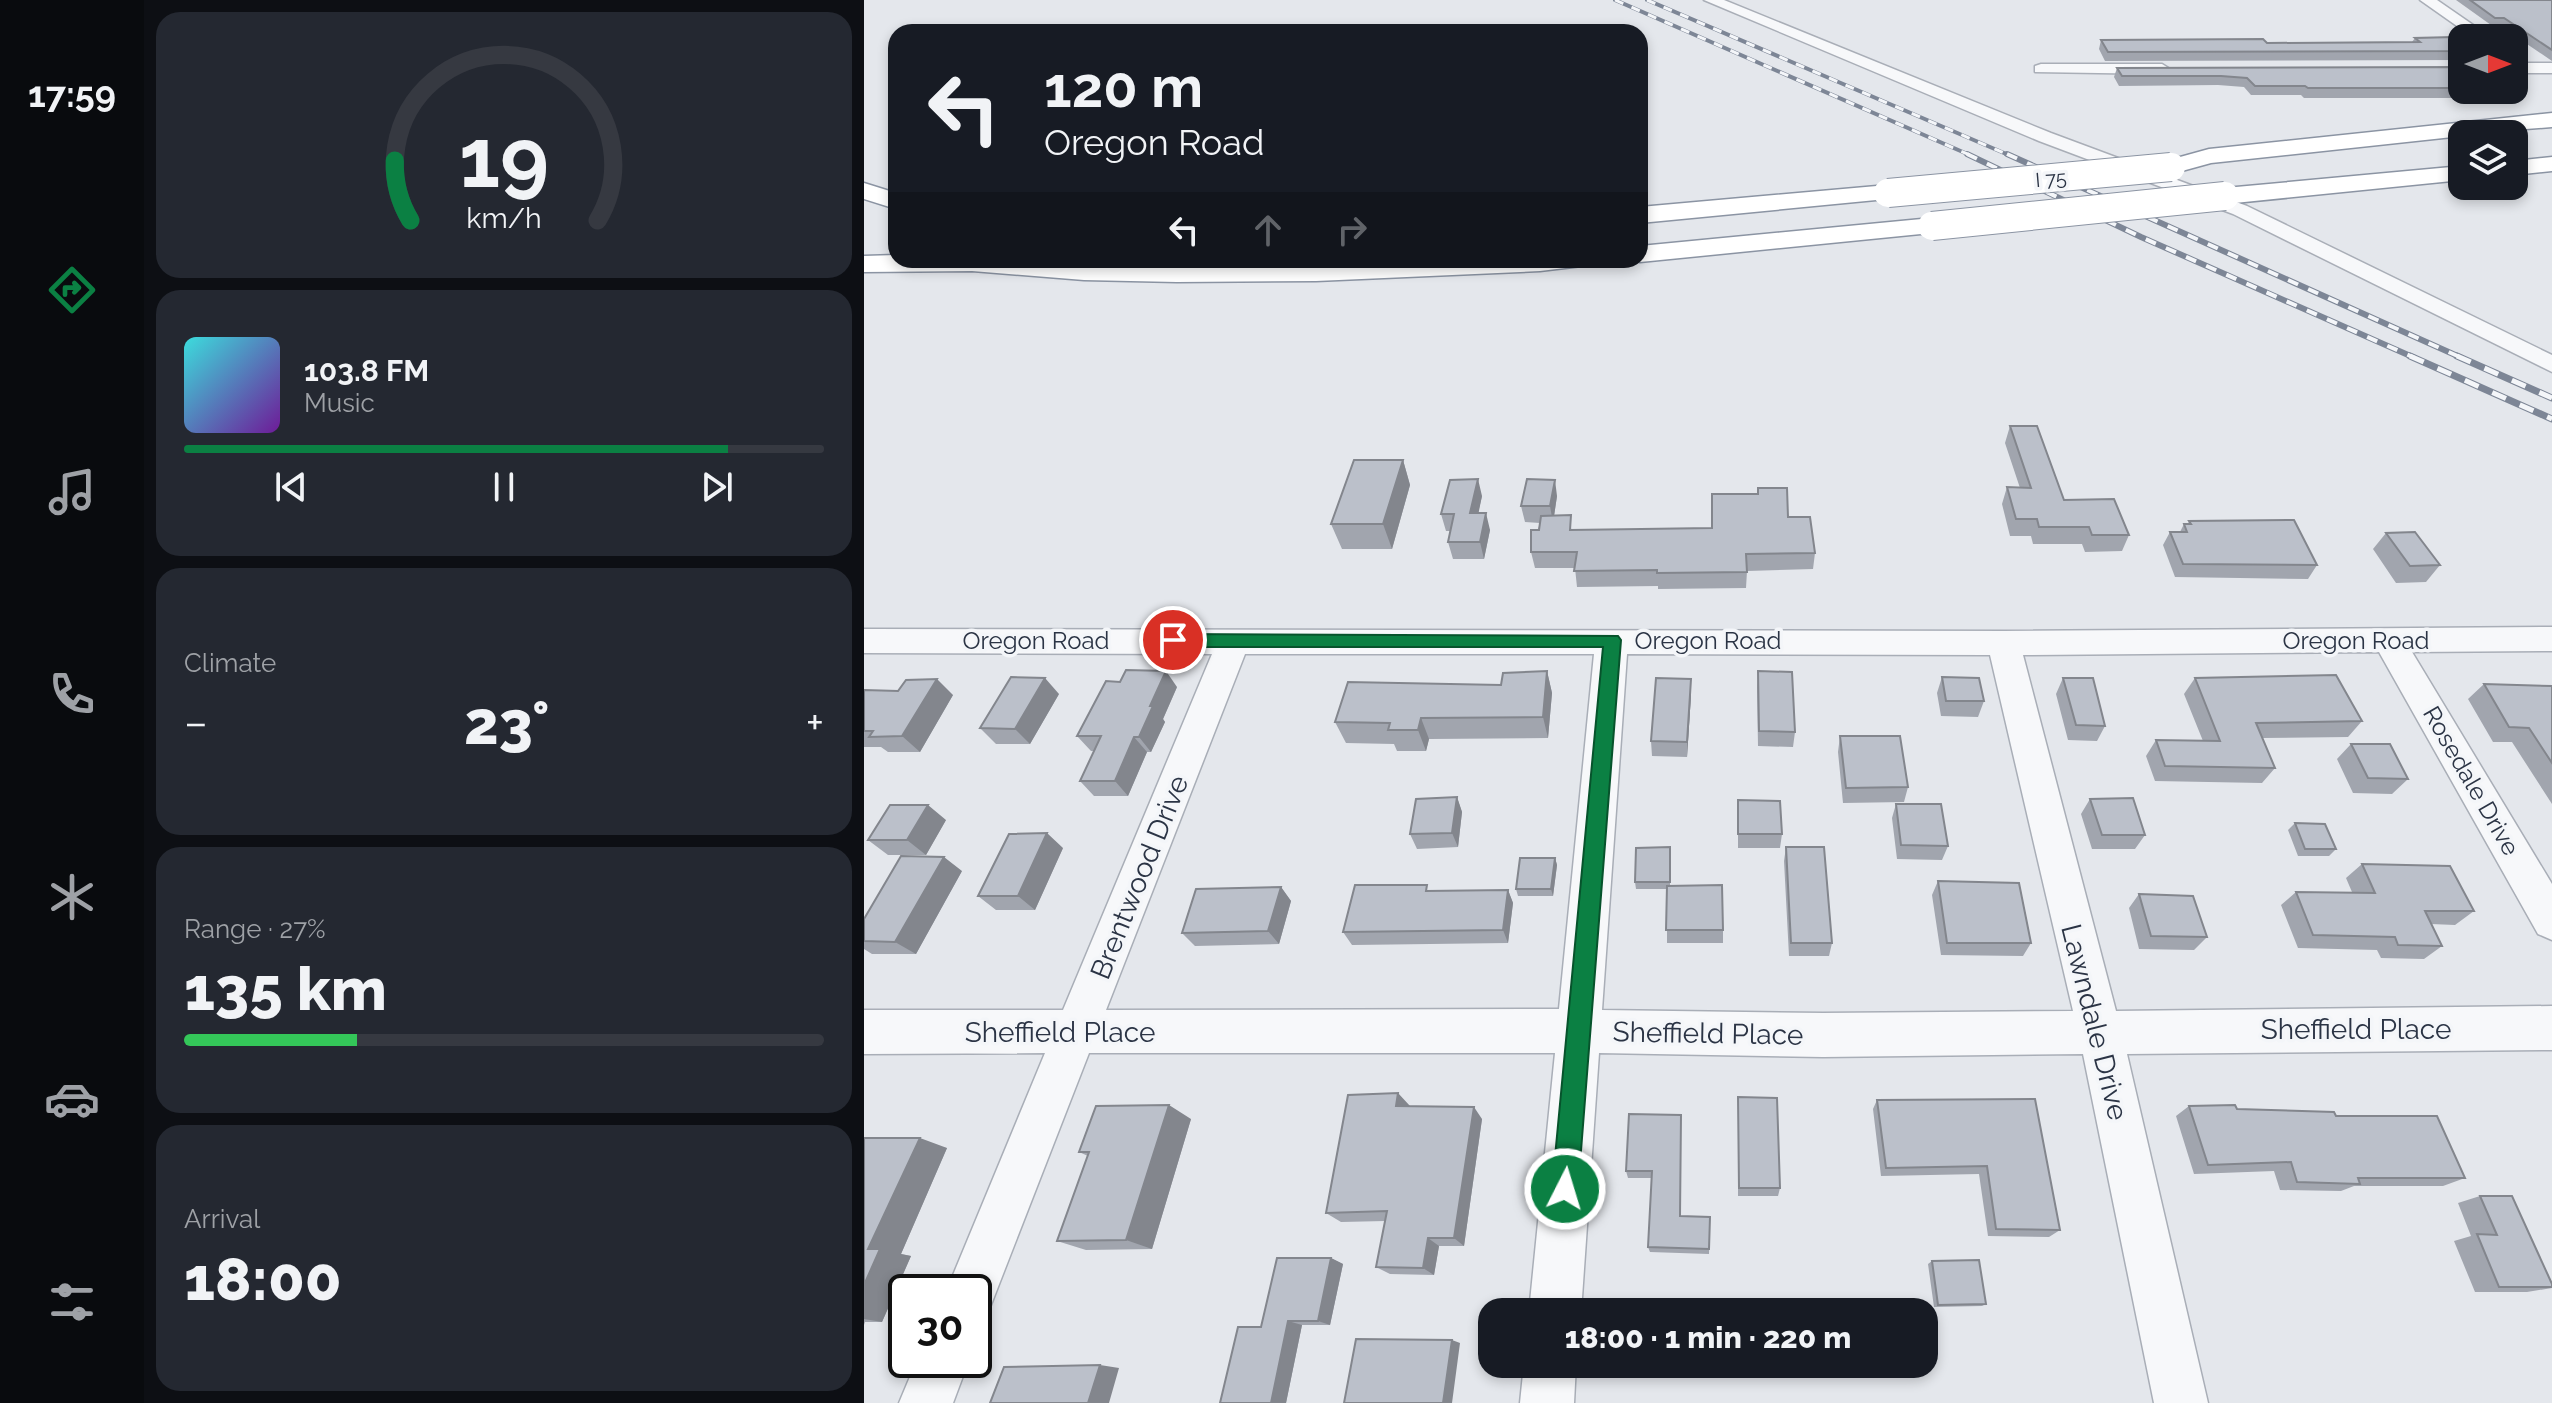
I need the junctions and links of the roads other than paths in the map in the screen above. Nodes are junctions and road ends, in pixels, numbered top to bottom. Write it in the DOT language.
graph roads {
  1 [pos="1711,0"];
  2 [pos="2427,0"];
  3 [pos="2463,24"];
  4 [pos="2528,66"];
  5 [pos="2552,68"];
  6 [pos="2041,69"];
  7 [pos="2179,69"];
  8 [pos="2552,120"];
  9 [pos="2552,132"];
  10 [pos="2528,134"];
  11 [pos="2448,141"];
  12 [pos="2552,164"];
  13 [pos="2171,167"];
  14 [pos="2528,167"];
  15 [pos="2448,174"];
  16 [pos="2361,183"];
  17 [pos="2552,183"];
  18 [pos="2528,184"];
  19 [pos="2448,188"];
  20 [pos="864,191"];
  21 [pos="864,199"];
  22 [pos="888,199"];
  23 [pos="888,201"];
  24 [pos="1648,214"];
  25 [pos="864,249"];
  26 [pos="888,253"];
  27 [pos="1648,253"];
  28 [pos="888,263"];
  29 [pos="864,264"];
  30 [pos="1044,268"];
  31 [pos="1439,268"];
  32 [pos="2552,365"];
  33 [pos="2552,639"];
  34 [pos="1234,640"];
  35 [pos="1612,640"];
  36 [pos="864,641"];
  37 [pos="2389,641"];
  38 [pos="2004,643"];
  39 [pos="2552,921"];
  40 [pos="2552,1028"];
  41 [pos="1579,1031"];
  42 [pos="864,1032"];
  43 [pos="1076,1032"];
  44 [pos="2100,1032"];
  45 [pos="978,1274"];
  46 [pos="1556,1298"];
  47 [pos="936,1378"];
  48 [pos="1549,1378"];
  49 [pos="926,1403"];
  50 [pos="1547,1403"];
  51 [pos="2181,1403"];
  1 -- 32 [label="street"];
  2 -- 3 [label="street"];
  4 -- 5 [label="street"];
  6 -- 7 [label="street"];
  8 -- 13 [label="highway"];
  9 -- 10 [label="highway"];
  11 -- 13 [label="highway, I 75 / I 75"];
  12 -- 14 [label="highway"];
  13 -- 24 [label="highway, I 75 / I 75, bridge"];
  15 -- 16 [label="highway, I 75"];
  16 -- 19 [label="highway"];
  16 -- 27 [label="highway, I 75, bridge"];
  17 -- 18 [label="highway"];
  20 -- 22 [label="highway"];
  21 -- 23 [label="highway"];
  25 -- 26 [label="highway"];
  28 -- 29 [label="highway"];
  30 -- 31 [label="highway"];
  33 -- 37 [label="street, Oregon Road"];
  34 -- 35 [label="street, Oregon Road"];
  34 -- 36 [label="street, Oregon Road"];
  34 -- 43 [label="street, Brentwood Drive"];
  35 -- 38 [label="street, Oregon Road"];
  35 -- 41 [label="street"];
  37 -- 38 [label="street, Oregon Road"];
  37 -- 39 [label="street, Rosedale Drive"];
  38 -- 44 [label="street, Lawndale Drive"];
  40 -- 44 [label="street, Sheffield Place"];
  41 -- 43 [label="street, Sheffield Place"];
  41 -- 44 [label="street, Sheffield Place"];
  41 -- 46 [label="street"];
  42 -- 43 [label="street, Sheffield Place"];
  43 -- 45 [label="street, Brentwood Drive"];
  44 -- 51 [label="street, Lawndale Drive"];
  47 -- 49 [label="street"];
  48 -- 50 [label="street"];
}
